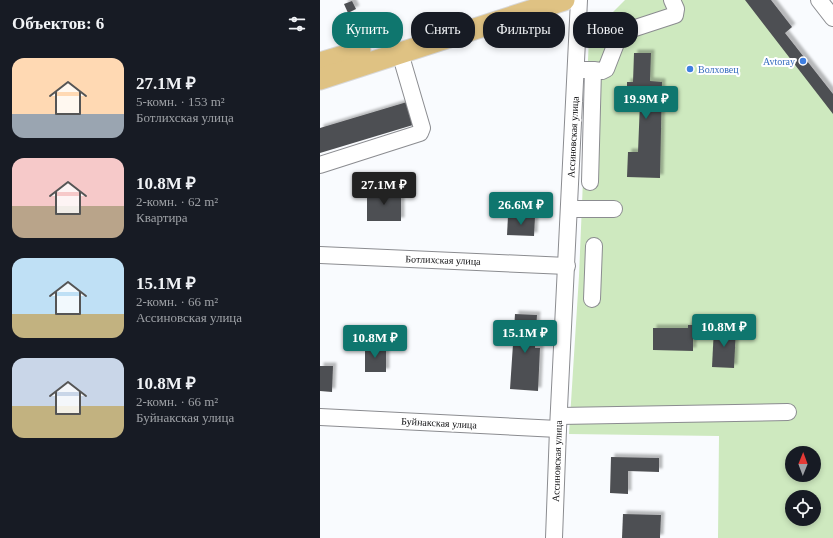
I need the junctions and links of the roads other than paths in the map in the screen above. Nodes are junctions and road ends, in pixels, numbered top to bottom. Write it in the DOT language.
graph roads {
  1 [pos="521,0"];
  2 [pos="580,0"];
  3 [pos="672,0"];
  4 [pos="819,0"];
  5 [pos="560,1"];
  6 [pos="833,18"];
  7 [pos="400,53"];
  8 [pos="320,63"];
  9 [pos="576,70"];
  10 [pos="593,70"];
  11 [pos="320,79"];
  12 [pos="573,142"];
  13 [pos="591,143"];
  14 [pos="320,165"];
  15 [pos="571,168"];
  16 [pos="569,209"];
  17 [pos="614,210"];
  18 [pos="594,246"];
  19 [pos="320,255"];
  20 [pos="566,268"];
  21 [pos="593,272"];
  22 [pos="592,299"];
  23 [pos="788,412"];
  24 [pos="320,417"];
  25 [pos="558,423"];
  26 [pos="554,538"];
  1 -- 8 [label="main road"];
  2 -- 9 [label="street, Ассиновская улица"];
  3 -- 10 [label="street"];
  4 -- 6 [label="street"];
  5 -- 7 [label="main road"];
  7 -- 11 [label="main road"];
  7 -- 14 [label="street"];
  9 -- 10 [label="street"];
  9 -- 12 [label="street, Ассиновская улица"];
  10 -- 13 [label="street"];
  12 -- 13 [label="street"];
  12 -- 15 [label="street, Ассиновская улица"];
  13 -- 15 [label="street"];
  15 -- 16 [label="street, Ассиновская улица"];
  16 -- 17 [label="street"];
  16 -- 20 [label="street, Ассиновская улица"];
  18 -- 21 [label="street"];
  19 -- 20 [label="street, Ботлихская улица"];
  20 -- 21 [label="street, Ботлихская улица"];
  20 -- 25 [label="street, Ассиновская улица"];
  21 -- 22 [label="street"];
  23 -- 25 [label="street, Буйнакская улица"];
  24 -- 25 [label="street, Буйнакская улица"];
  25 -- 26 [label="street, Ассиновская улица"];
}
